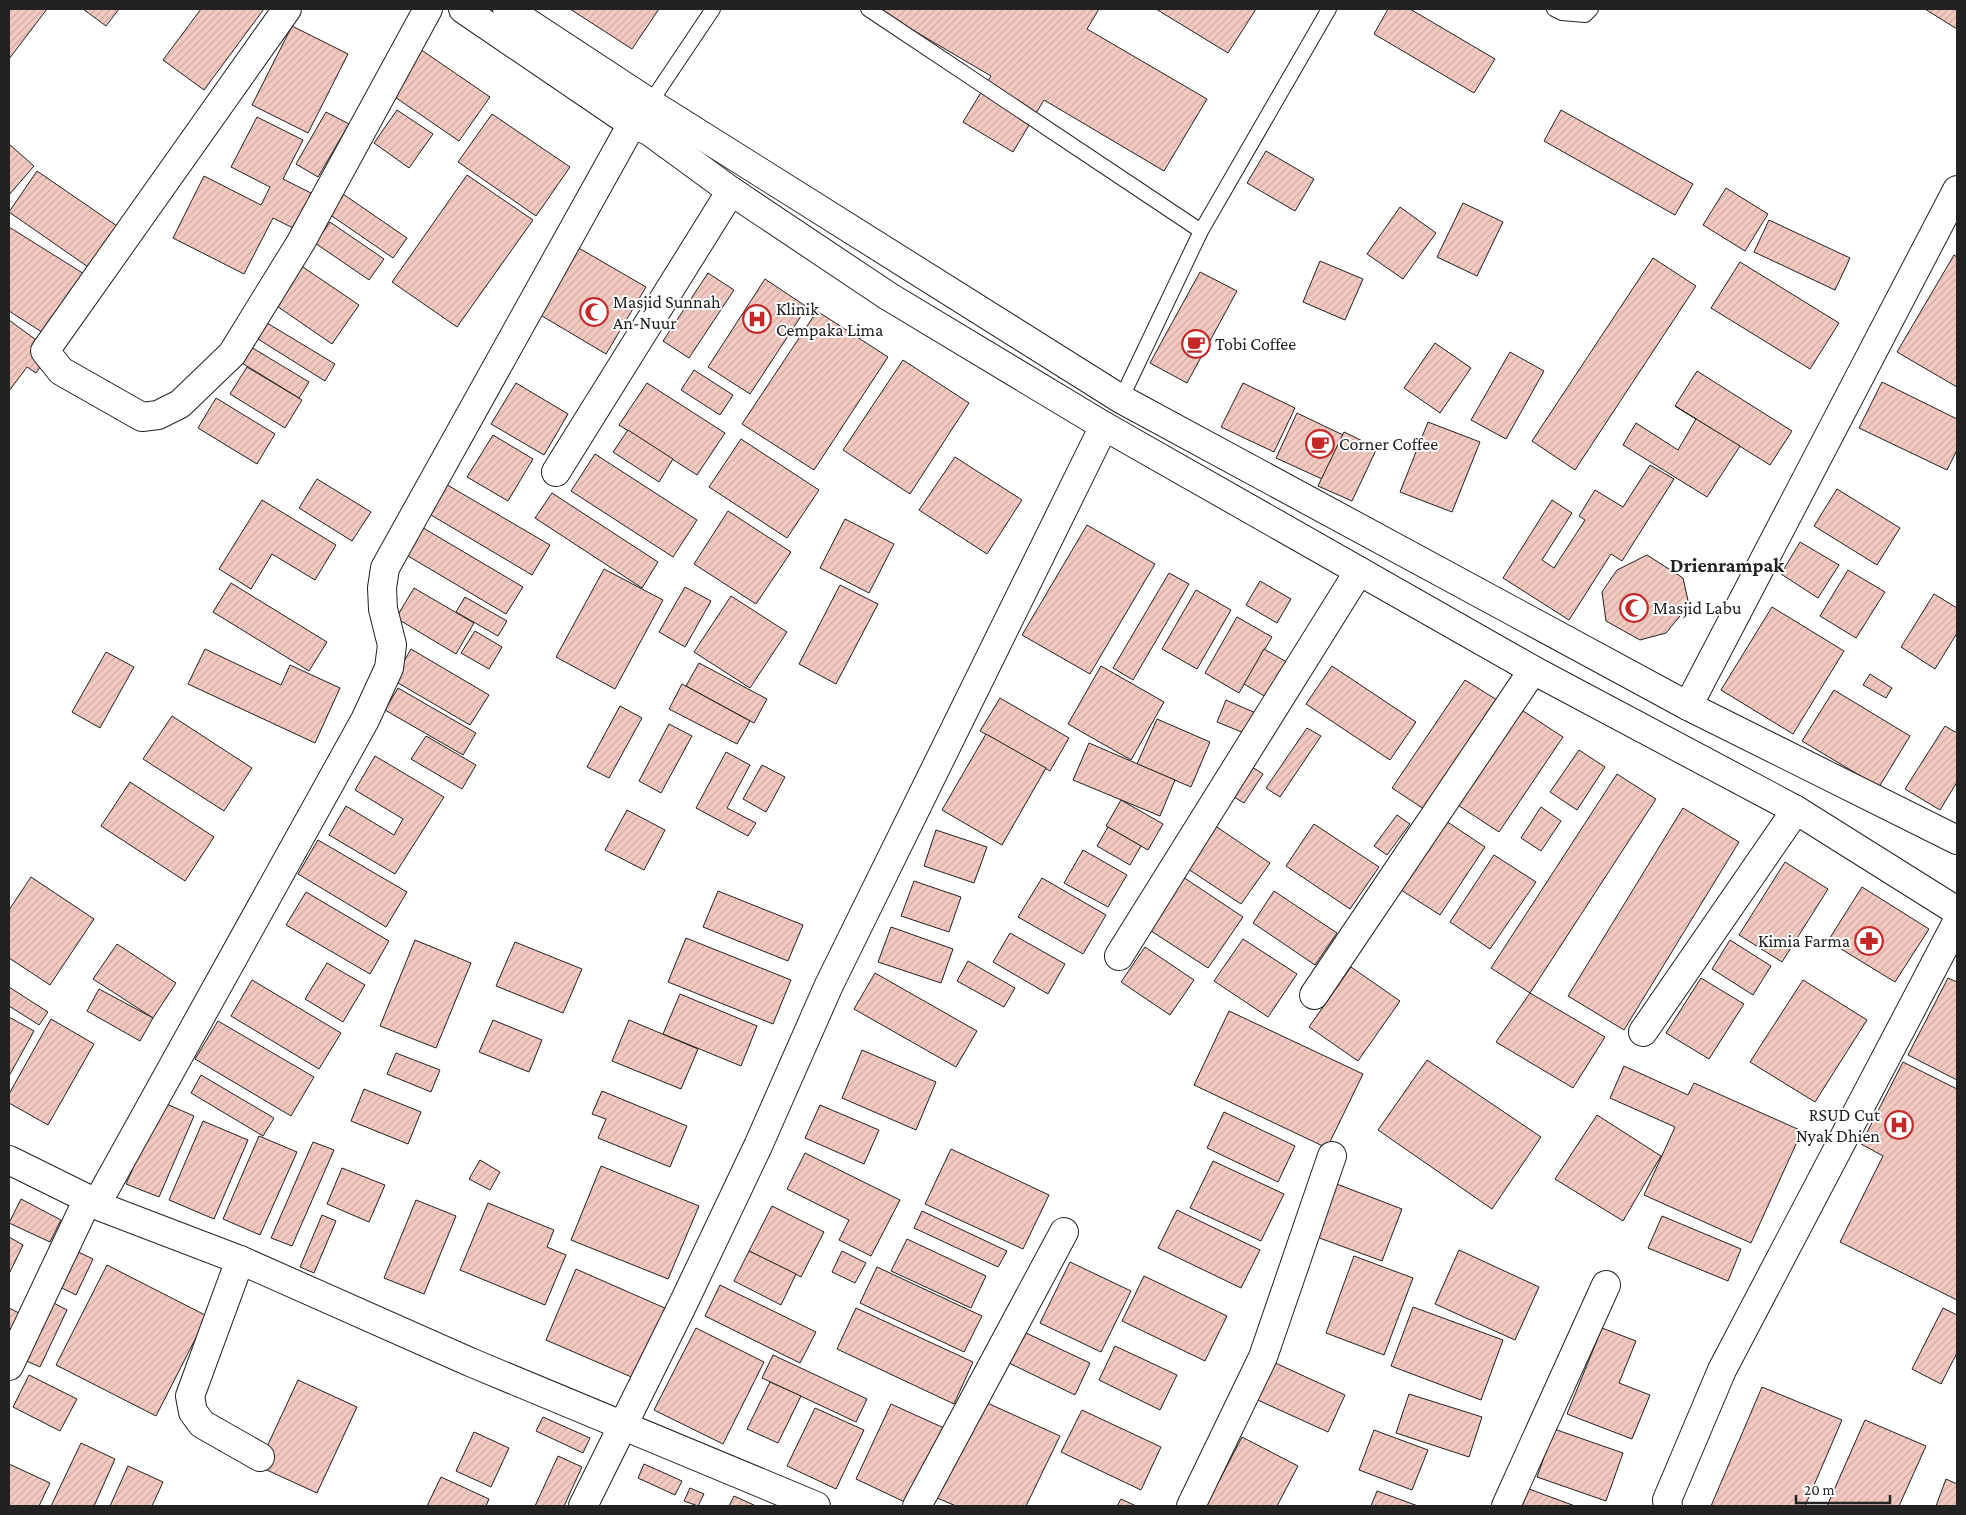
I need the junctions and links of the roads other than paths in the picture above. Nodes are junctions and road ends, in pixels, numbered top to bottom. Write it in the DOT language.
graph roads {
  1 [pos="287,9"];
  2 [pos="428,9"];
  3 [pos="463,9"];
  4 [pos="507,9"];
  5 [pos="713,9"];
  6 [pos="868,9"];
  7 [pos="1329,9"];
  8 [pos="1554,9"];
  9 [pos="1591,9"];
  10 [pos="650,103"];
  11 [pos="632,124"];
  12 [pos="1957,190"];
  13 [pos="730,191"];
  14 [pos="1201,231"];
  15 [pos="1121,399"];
  16 [pos="1104,426"];
  17 [pos="556,472"];
  18 [pos="1358,571"];
  19 [pos="1533,670"];
  20 [pos="1688,706"];
  21 [pos="1796,810"];
  22 [pos="1957,840"];
  23 [pos="1957,911"];
  24 [pos="1957,922"];
  25 [pos="1119,956"];
  26 [pos="1314,995"];
  27 [pos="1643,1032"];
  28 [pos="1332,1156"];
  29 [pos="9,1160"];
  30 [pos="92,1202"];
  31 [pos="1064,1232"];
  32 [pos="240,1260"];
  33 [pos="1606,1285"];
  34 [pos="9,1366"];
  35 [pos="624,1425"];
  36 [pos="260,1457"];
  37 [pos="583,1506"];
  38 [pos="816,1506"];
  39 [pos="917,1506"];
  40 [pos="1191,1506"];
  41 [pos="1506,1506"];
  42 [pos="1668,1506"];
  1 -- 2 [label="main road"];
  3 -- 11 [label="main road"];
  4 -- 10 [label="main road"];
  5 -- 10 [label="lane"];
  6 -- 14 [label="lane"];
  7 -- 14 [label="lane"];
  8 -- 9 [label="lane"];
  10 -- 11 [label="main road"];
  10 -- 15 [label="main road"];
  11 -- 13 [label="main road"];
  11 -- 30 [label="main road"];
  12 -- 20 [label="main road"];
  13 -- 16 [label="main road"];
  13 -- 17 [label="main road"];
  14 -- 15 [label="lane"];
  15 -- 20 [label="main road"];
  16 -- 18 [label="main road"];
  16 -- 35 [label="main road"];
  18 -- 19 [label="main road"];
  18 -- 25 [label="main road"];
  19 -- 21 [label="main road"];
  19 -- 26 [label="main road"];
  20 -- 22 [label="main road"];
  21 -- 23 [label="main road"];
  21 -- 27 [label="main road"];
  24 -- 42 [label="main road"];
  28 -- 40 [label="main road"];
  29 -- 30 [label="main road"];
  30 -- 32 [label="main road"];
  30 -- 34 [label="main road"];
  31 -- 39 [label="main road"];
  32 -- 35 [label="main road"];
  32 -- 36 [label="main road"];
  33 -- 41 [label="main road"];
  35 -- 37 [label="main road"];
  35 -- 38 [label="main road"];
}
